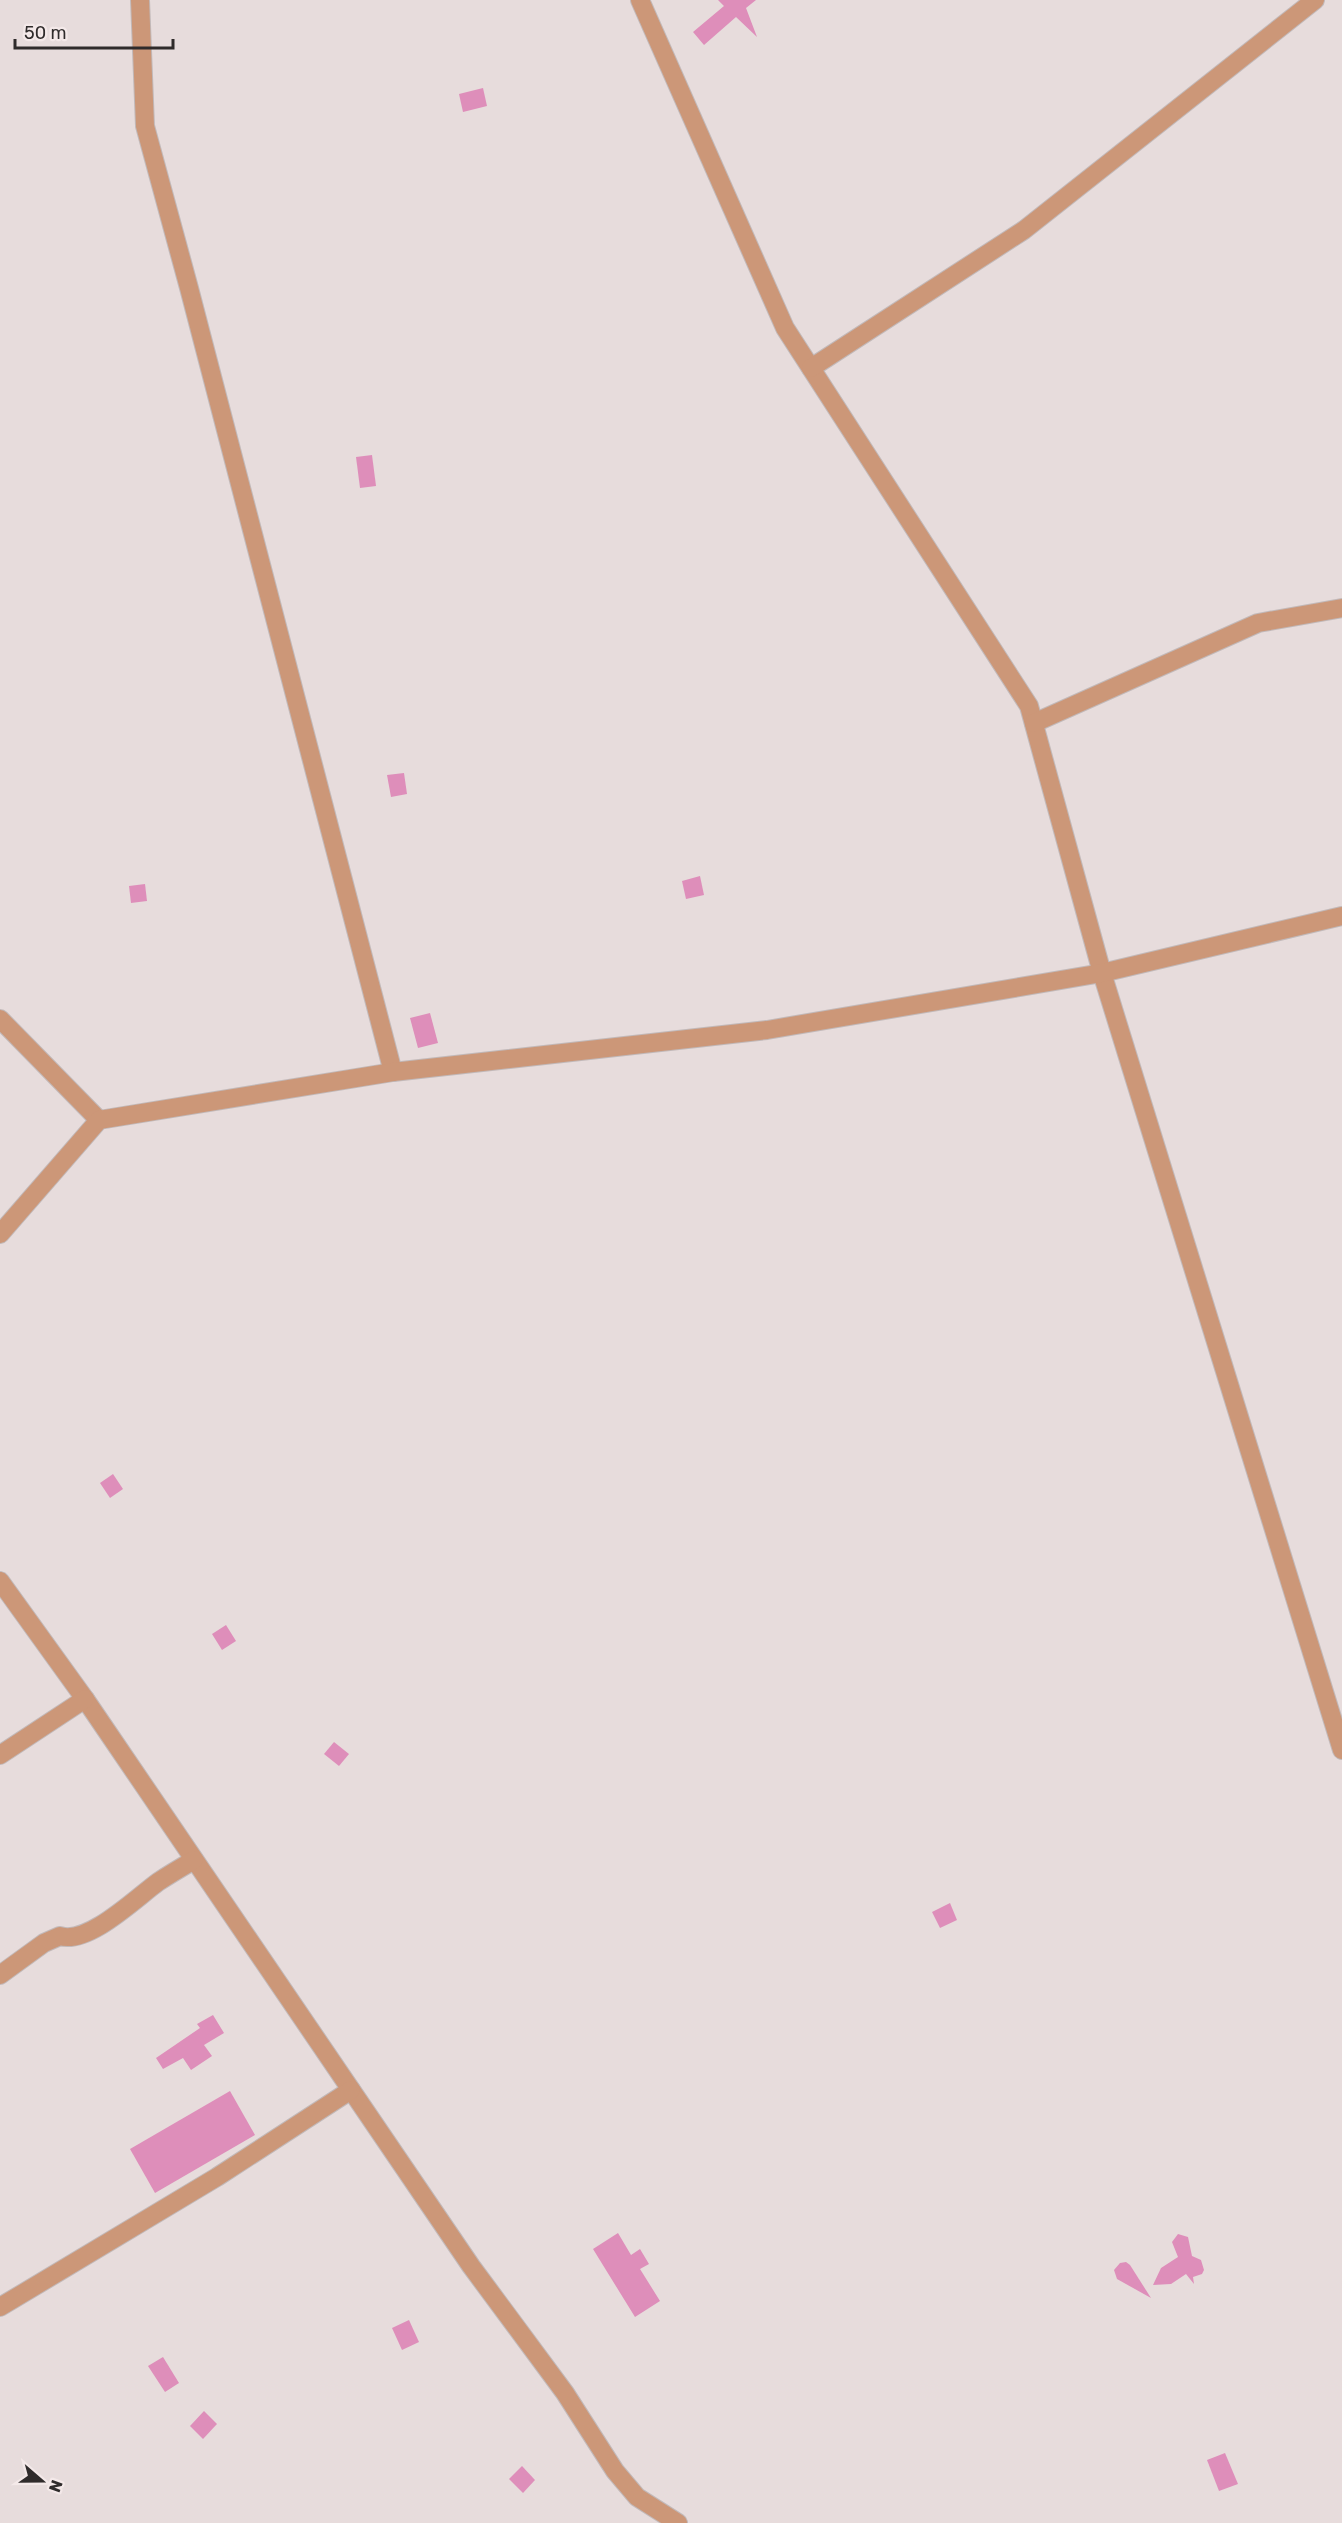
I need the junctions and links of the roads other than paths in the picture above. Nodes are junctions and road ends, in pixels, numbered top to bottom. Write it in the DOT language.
graph roads {
  1 [pos="140,0"];
  2 [pos="640,0"];
  3 [pos="1315,0"];
  4 [pos="811,368"];
  5 [pos="1342,608"];
  6 [pos="1034,723"];
  7 [pos="1342,916"];
  8 [pos="1102,973"];
  9 [pos="0,1019"];
  10 [pos="393,1072"];
  11 [pos="99,1120"];
  12 [pos="0,1234"];
  13 [pos="0,1581"];
  14 [pos="1335,1695"];
  15 [pos="85,1699"];
  16 [pos="1342,1750"];
  17 [pos="0,1755"];
  18 [pos="194,1860"];
  19 [pos="0,1975"];
  20 [pos="351,2090"];
  21 [pos="0,2307"];
  22 [pos="678,2523"];
  1 -- 10 [label="street"];
  2 -- 4 [label="street"];
  3 -- 4 [label="street"];
  4 -- 6 [label="street"];
  5 -- 6 [label="street"];
  6 -- 8 [label="street"];
  7 -- 8 [label="street"];
  8 -- 10 [label="street"];
  8 -- 14 [label="street"];
  9 -- 11 [label="street"];
  10 -- 11 [label="street"];
  11 -- 12 [label="street"];
  13 -- 15 [label="street"];
  14 -- 16 [label="street"];
  15 -- 17 [label="street"];
  15 -- 18 [label="street"];
  18 -- 19 [label="street"];
  18 -- 20 [label="street"];
  20 -- 21 [label="street"];
  20 -- 22 [label="street"];
}
